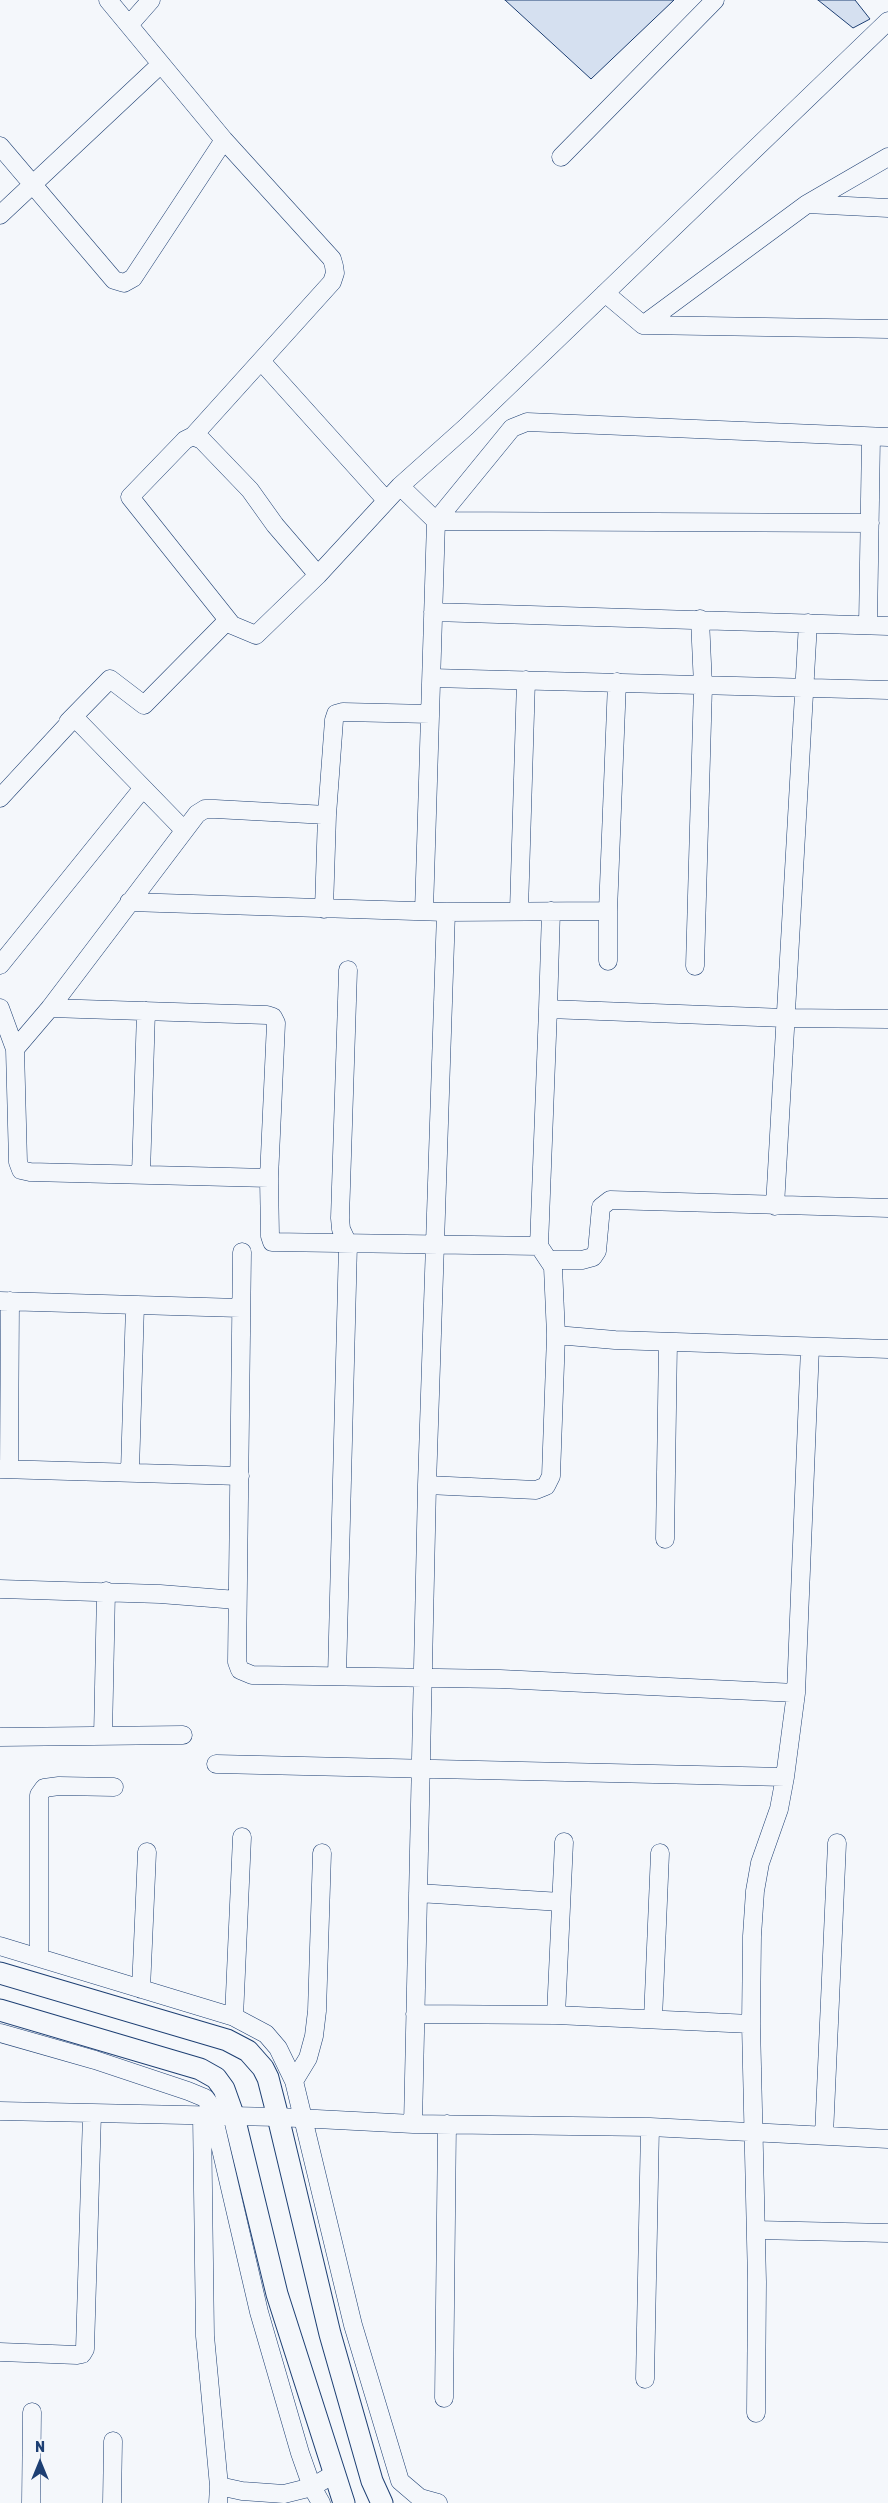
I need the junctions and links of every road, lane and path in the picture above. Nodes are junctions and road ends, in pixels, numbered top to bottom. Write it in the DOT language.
graph roads {
  1 [pos="108,0"];
  2 [pos="151,0"];
  3 [pos="715,0"];
  4 [pos="888,22"];
  5 [pos="129,25"];
  6 [pos="161,64"];
  7 [pos="224,140"];
  8 [pos="0,146"];
  9 [pos="888,157"];
  10 [pos="561,158"];
  11 [pos="34,183"];
  12 [pos="807,204"];
  13 [pos="888,208"];
  14 [pos="0,215"];
  15 [pos="605,293"];
  16 [pos="643,325"];
  17 [pos="888,329"];
  18 [pos="261,361"];
  19 [pos="193,436"];
  20 [pos="880,437"];
  21 [pos="400,486"];
  22 [pos="386,500"];
  23 [pos="436,521"];
  24 [pos="870,523"];
  25 [pos="318,575"];
  26 [pos="433,612"];
  27 [pos="700,619"];
  28 [pos="228,620"];
  29 [pos="808,623"];
  30 [pos="868,625"];
  31 [pos="888,626"];
  32 [pos="432,678"];
  33 [pos="526,680"];
  34 [pos="617,682"];
  35 [pos="702,686"];
  36 [pos="804,686"];
  37 [pos="888,690"];
  38 [pos="430,714"];
  39 [pos="68,722"];
  40 [pos="143,788"];
  41 [pos="0,798"];
  42 [pos="327,815"];
  43 [pos="183,829"];
  44 [pos="129,902"];
  45 [pos="324,909"];
  46 [pos="424,910"];
  47 [pos="519,910"];
  48 [pos="608,910"];
  49 [pos="550,911"];
  50 [pos="446,912"];
  51 [pos="608,961"];
  52 [pos="0,965"];
  53 [pos="695,966"];
  54 [pos="348,970"];
  55 [pos="0,1008"];
  56 [pos="50,1008"];
  57 [pos="548,1009"];
  58 [pos="146,1011"];
  59 [pos="785,1018"];
  60 [pos="888,1019"];
  61 [pos="15,1049"];
  62 [pos="141,1174"];
  63 [pos="269,1178"];
  64 [pos="774,1206"];
  65 [pos="888,1208"];
  66 [pos="348,1244"];
  67 [pos="435,1244"];
  68 [pos="539,1246"];
  69 [pos="242,1252"];
  70 [pos="550,1260"];
  71 [pos="5,1301"];
  72 [pos="135,1306"];
  73 [pos="240,1308"];
  74 [pos="556,1335"];
  75 [pos="668,1342"];
  76 [pos="810,1347"];
  77 [pos="888,1349"];
  78 [pos="4,1469"];
  79 [pos="130,1471"];
  80 [pos="240,1476"];
  81 [pos="427,1484"];
  82 [pos="665,1539"];
  83 [pos="0,1589"];
  84 [pos="106,1591"];
  85 [pos="238,1600"];
  86 [pos="337,1676"];
  87 [pos="423,1677"];
  88 [pos="796,1693"];
  89 [pos="183,1735"];
  90 [pos="103,1736"];
  91 [pos="0,1737"];
  92 [pos="216,1764"];
  93 [pos="422,1770"];
  94 [pos="785,1778"];
  95 [pos="114,1787"];
  96 [pos="242,1837"];
  97 [pos="564,1842"];
  98 [pos="837,1843"];
  99 [pos="147,1852"];
  100 [pos="322,1853"];
  101 [pos="660,1853"];
  102 [pos="418,1893"];
  103 [pos="561,1902"];
  104 [pos="0,1946"];
  105 [pos="39,1957"];
  106 [pos="0,1973"];
  107 [pos="142,1989"];
  108 [pos="0,2010"];
  109 [pos="415,2014"];
  110 [pos="556,2015"];
  111 [pos="234,2017"];
  112 [pos="653,2019"];
  113 [pos="750,2024"];
  114 [pos="0,2033"];
  115 [pos="294,2081"];
  116 [pos="0,2111"];
  117 [pos="92,2114"];
  118 [pos="207,2116"];
  119 [pos="234,2117"];
  120 [pos="278,2117"];
  121 [pos="303,2118"];
  122 [pos="413,2124"];
  123 [pos="446,2124"];
  124 [pos="650,2127"];
  125 [pos="754,2132"];
  126 [pos="824,2135"];
  127 [pos="888,2139"];
  128 [pos="756,2230"];
  129 [pos="888,2233"];
  130 [pos="0,2352"];
  131 [pos="646,2379"];
  132 [pos="444,2398"];
  133 [pos="32,2412"];
  134 [pos="756,2412"];
  135 [pos="113,2441"];
  136 [pos="334,2474"];
  137 [pos="312,2487"];
  138 [pos="218,2495"];
  139 [pos="31,2503"];
  140 [pos="112,2503"];
  141 [pos="321,2503"];
  142 [pos="344,2503"];
  143 [pos="382,2503"];
  144 [pos="438,2503"];
  1 -- 5 [label="street"];
  2 -- 5 [label="street"];
  3 -- 10 [label="street"];
  4 -- 15 [label="street"];
  5 -- 6 [label="street"];
  6 -- 7 [label="street"];
  6 -- 11 [label="street"];
  7 -- 11 [label="street"];
  7 -- 18 [label="street"];
  8 -- 11 [label="street"];
  9 -- 12 [label="street"];
  11 -- 14 [label="street"];
  12 -- 13 [label="street"];
  12 -- 16 [label="street"];
  15 -- 16 [label="street"];
  15 -- 21 [label="street"];
  16 -- 17 [label="street"];
  18 -- 19 [label="street"];
  18 -- 22 [label="street"];
  19 -- 25 [label="street"];
  19 -- 28 [label="street"];
  20 -- 23 [label="street"];
  20 -- 24 [label="street"];
  21 -- 22 [label="street"];
  21 -- 23 [label="street"];
  22 -- 25 [label="street"];
  23 -- 24 [label="street"];
  23 -- 26 [label="street"];
  24 -- 30 [label="street"];
  25 -- 28 [label="street"];
  26 -- 27 [label="street"];
  26 -- 32 [label="street"];
  27 -- 29 [label="street"];
  27 -- 35 [label="street"];
  28 -- 39 [label="street"];
  29 -- 30 [label="street"];
  29 -- 36 [label="street"];
  30 -- 31 [label="street"];
  32 -- 33 [label="street"];
  32 -- 38 [label="street"];
  33 -- 34 [label="street"];
  33 -- 47 [label="street"];
  34 -- 35 [label="street"];
  34 -- 48 [label="street"];
  35 -- 36 [label="street"];
  35 -- 53 [label="street"];
  36 -- 37 [label="street"];
  36 -- 59 [label="street"];
  38 -- 42 [label="street"];
  38 -- 46 [label="street"];
  39 -- 40 [label="street"];
  39 -- 41 [label="street"];
  40 -- 43 [label="street"];
  40 -- 52 [label="street"];
  42 -- 43 [label="street"];
  42 -- 45 [label="street"];
  43 -- 44 [label="street"];
  44 -- 45 [label="street"];
  44 -- 56 [label="street"];
  45 -- 46 [label="street"];
  46 -- 50 [label="street"];
  47 -- 49 [label="street"];
  47 -- 50 [label="street"];
  48 -- 49 [label="street"];
  48 -- 51 [label="street"];
  49 -- 57 [label="street"];
  50 -- 67 [label="street"];
  54 -- 66 [label="street"];
  55 -- 61 [label="street"];
  56 -- 58 [label="street"];
  56 -- 61 [label="street"];
  57 -- 59 [label="street"];
  57 -- 68 [label="street"];
  58 -- 62 [label="street"];
  58 -- 63 [label="street"];
  59 -- 60 [label="street"];
  59 -- 64 [label="street"];
  61 -- 62 [label="street"];
  62 -- 63 [label="street"];
  63 -- 66 [label="street"];
  64 -- 65 [label="street"];
  64 -- 70 [label="street"];
  66 -- 67 [label="street"];
  66 -- 86 [label="street"];
  67 -- 68 [label="street"];
  67 -- 81 [label="street"];
  68 -- 70 [label="street"];
  69 -- 73 [label="street"];
  70 -- 74 [label="street"];
  71 -- 72 [label="street"];
  71 -- 78 [label="street"];
  72 -- 73 [label="street"];
  72 -- 79 [label="street"];
  73 -- 80 [label="street"];
  74 -- 75 [label="street"];
  74 -- 81 [label="street"];
  75 -- 76 [label="street"];
  75 -- 82 [label="street"];
  76 -- 77 [label="street"];
  76 -- 88 [label="street"];
  78 -- 79 [label="street"];
  79 -- 80 [label="street"];
  80 -- 85 [label="street"];
  81 -- 87 [label="street"];
  83 -- 84 [label="street"];
  84 -- 85 [label="street"];
  84 -- 90 [label="street"];
  85 -- 86 [label="street"];
  86 -- 87 [label="street"];
  87 -- 88 [label="street"];
  87 -- 93 [label="street"];
  88 -- 94 [label="street"];
  89 -- 90 [label="street"];
  90 -- 91 [label="street"];
  92 -- 93 [label="street"];
  93 -- 94 [label="street"];
  93 -- 102 [label="street"];
  94 -- 113 [label="street"];
  95 -- 105 [label="street"];
  96 -- 111 [label="street"];
  97 -- 103 [label="street"];
  98 -- 126 [label="street"];
  99 -- 107 [label="street"];
  100 -- 115 [label="street"];
  101 -- 112 [label="street"];
  102 -- 103 [label="street"];
  102 -- 109 [label="street"];
  103 -- 110 [label="street"];
  104 -- 105 [label="street"];
  105 -- 107 [label="street"];
  106 -- 120 [label="street"];
  107 -- 111 [label="street"];
  108 -- 119 [label="street"];
  109 -- 110 [label="street"];
  109 -- 122 [label="street"];
  110 -- 112 [label="street"];
  111 -- 115 [label="street"];
  112 -- 113 [label="street"];
  113 -- 125 [label="street"];
  114 -- 118 [label="street"];
  115 -- 121 [label="street"];
  116 -- 117 [label="street"];
  117 -- 118 [label="street"];
  117 -- 130 [label="street"];
  118 -- 119 [label="street"];
  118 -- 137 [label="street"];
  118 -- 138 [label="street"];
  119 -- 120 [label="street"];
  119 -- 136 [label="street"];
  120 -- 121 [label="street"];
  120 -- 143 [label="street"];
  121 -- 122 [label="street"];
  121 -- 144 [label="street"];
  122 -- 123 [label="street"];
  123 -- 124 [label="street"];
  123 -- 132 [label="street"];
  124 -- 125 [label="street"];
  124 -- 131 [label="street"];
  125 -- 126 [label="street"];
  125 -- 128 [label="street"];
  126 -- 127 [label="street"];
  128 -- 129 [label="street"];
  128 -- 134 [label="street"];
  133 -- 139 [label="street"];
  135 -- 140 [label="street"];
  136 -- 137 [label="street"];
  136 -- 142 [label="street"];
  137 -- 138 [label="street"];
  137 -- 141 [label="street"];
}
